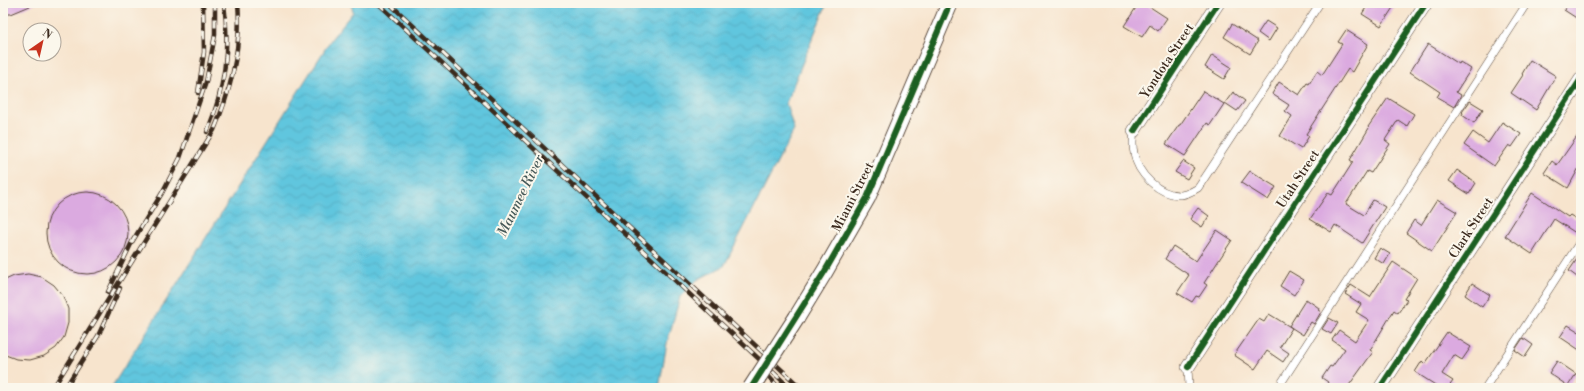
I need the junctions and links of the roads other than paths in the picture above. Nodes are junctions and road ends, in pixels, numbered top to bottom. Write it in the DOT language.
graph roads {
  1 [pos="950,3"];
  2 [pos="1218,3"];
  3 [pos="1320,3"];
  4 [pos="1426,3"];
  5 [pos="1527,3"];
  6 [pos="1581,79"];
  7 [pos="1134,131"];
  8 [pos="1581,240"];
  9 [pos="1188,367"];
  10 [pos="752,388"];
  11 [pos="1189,388"];
  12 [pos="1278,388"];
  13 [pos="1380,388"];
  14 [pos="1486,388"];
  1 -- 10 [label="street, Miami Street, bridge"];
  2 -- 7 [label="street, Yondota Street"];
  3 -- 7 [label="lane"];
  4 -- 9 [label="street, Utah Street"];
  5 -- 12 [label="lane"];
  6 -- 13 [label="street, Clark Street"];
  8 -- 14 [label="lane"];
  9 -- 11 [label="lane"];
}
